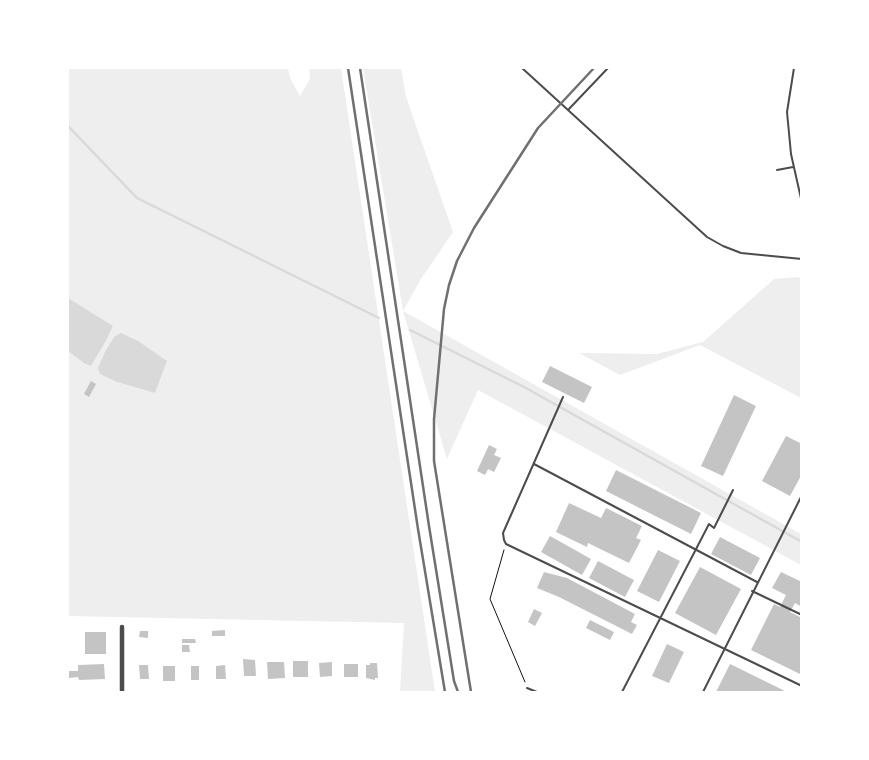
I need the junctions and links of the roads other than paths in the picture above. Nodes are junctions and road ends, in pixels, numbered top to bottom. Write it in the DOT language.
graph roads {
  1 [pos="522,68"];
  2 [pos="608,68"];
  3 [pos="794,68"];
  4 [pos="568,110"];
  5 [pos="793,167"];
  6 [pos="777,170"];
  7 [pos="802,202"];
  8 [pos="802,259"];
  9 [pos="563,397"];
  10 [pos="534,464"];
  11 [pos="733,490"];
  12 [pos="802,495"];
  13 [pos="695,549"];
  14 [pos="757,582"];
  15 [pos="752,591"];
  16 [pos="802,615"];
  17 [pos="661,619"];
  18 [pos="122,627"];
  19 [pos="724,648"];
  20 [pos="802,686"];
  21 [pos="527,688"];
  22 [pos="122,692"];
  23 [pos="537,692"];
  24 [pos="622,692"];
  25 [pos="703,692"];
  1 -- 4 [label="lane"];
  2 -- 4 [label="lane"];
  3 -- 5 [label="lane"];
  4 -- 8 [label="lane"];
  5 -- 6 [label="lane"];
  5 -- 7 [label="lane"];
  9 -- 10 [label="lane"];
  10 -- 13 [label="lane"];
  10 -- 17 [label="lane"];
  11 -- 13 [label="lane"];
  12 -- 14 [label="lane"];
  13 -- 14 [label="lane"];
  13 -- 17 [label="lane"];
  14 -- 15 [label="lane"];
  15 -- 16 [label="lane"];
  15 -- 19 [label="lane"];
  17 -- 19 [label="lane"];
  17 -- 24 [label="lane"];
  18 -- 22 [label="street"];
  19 -- 20 [label="lane"];
  19 -- 25 [label="lane"];
  21 -- 23 [label="lane"];
}
